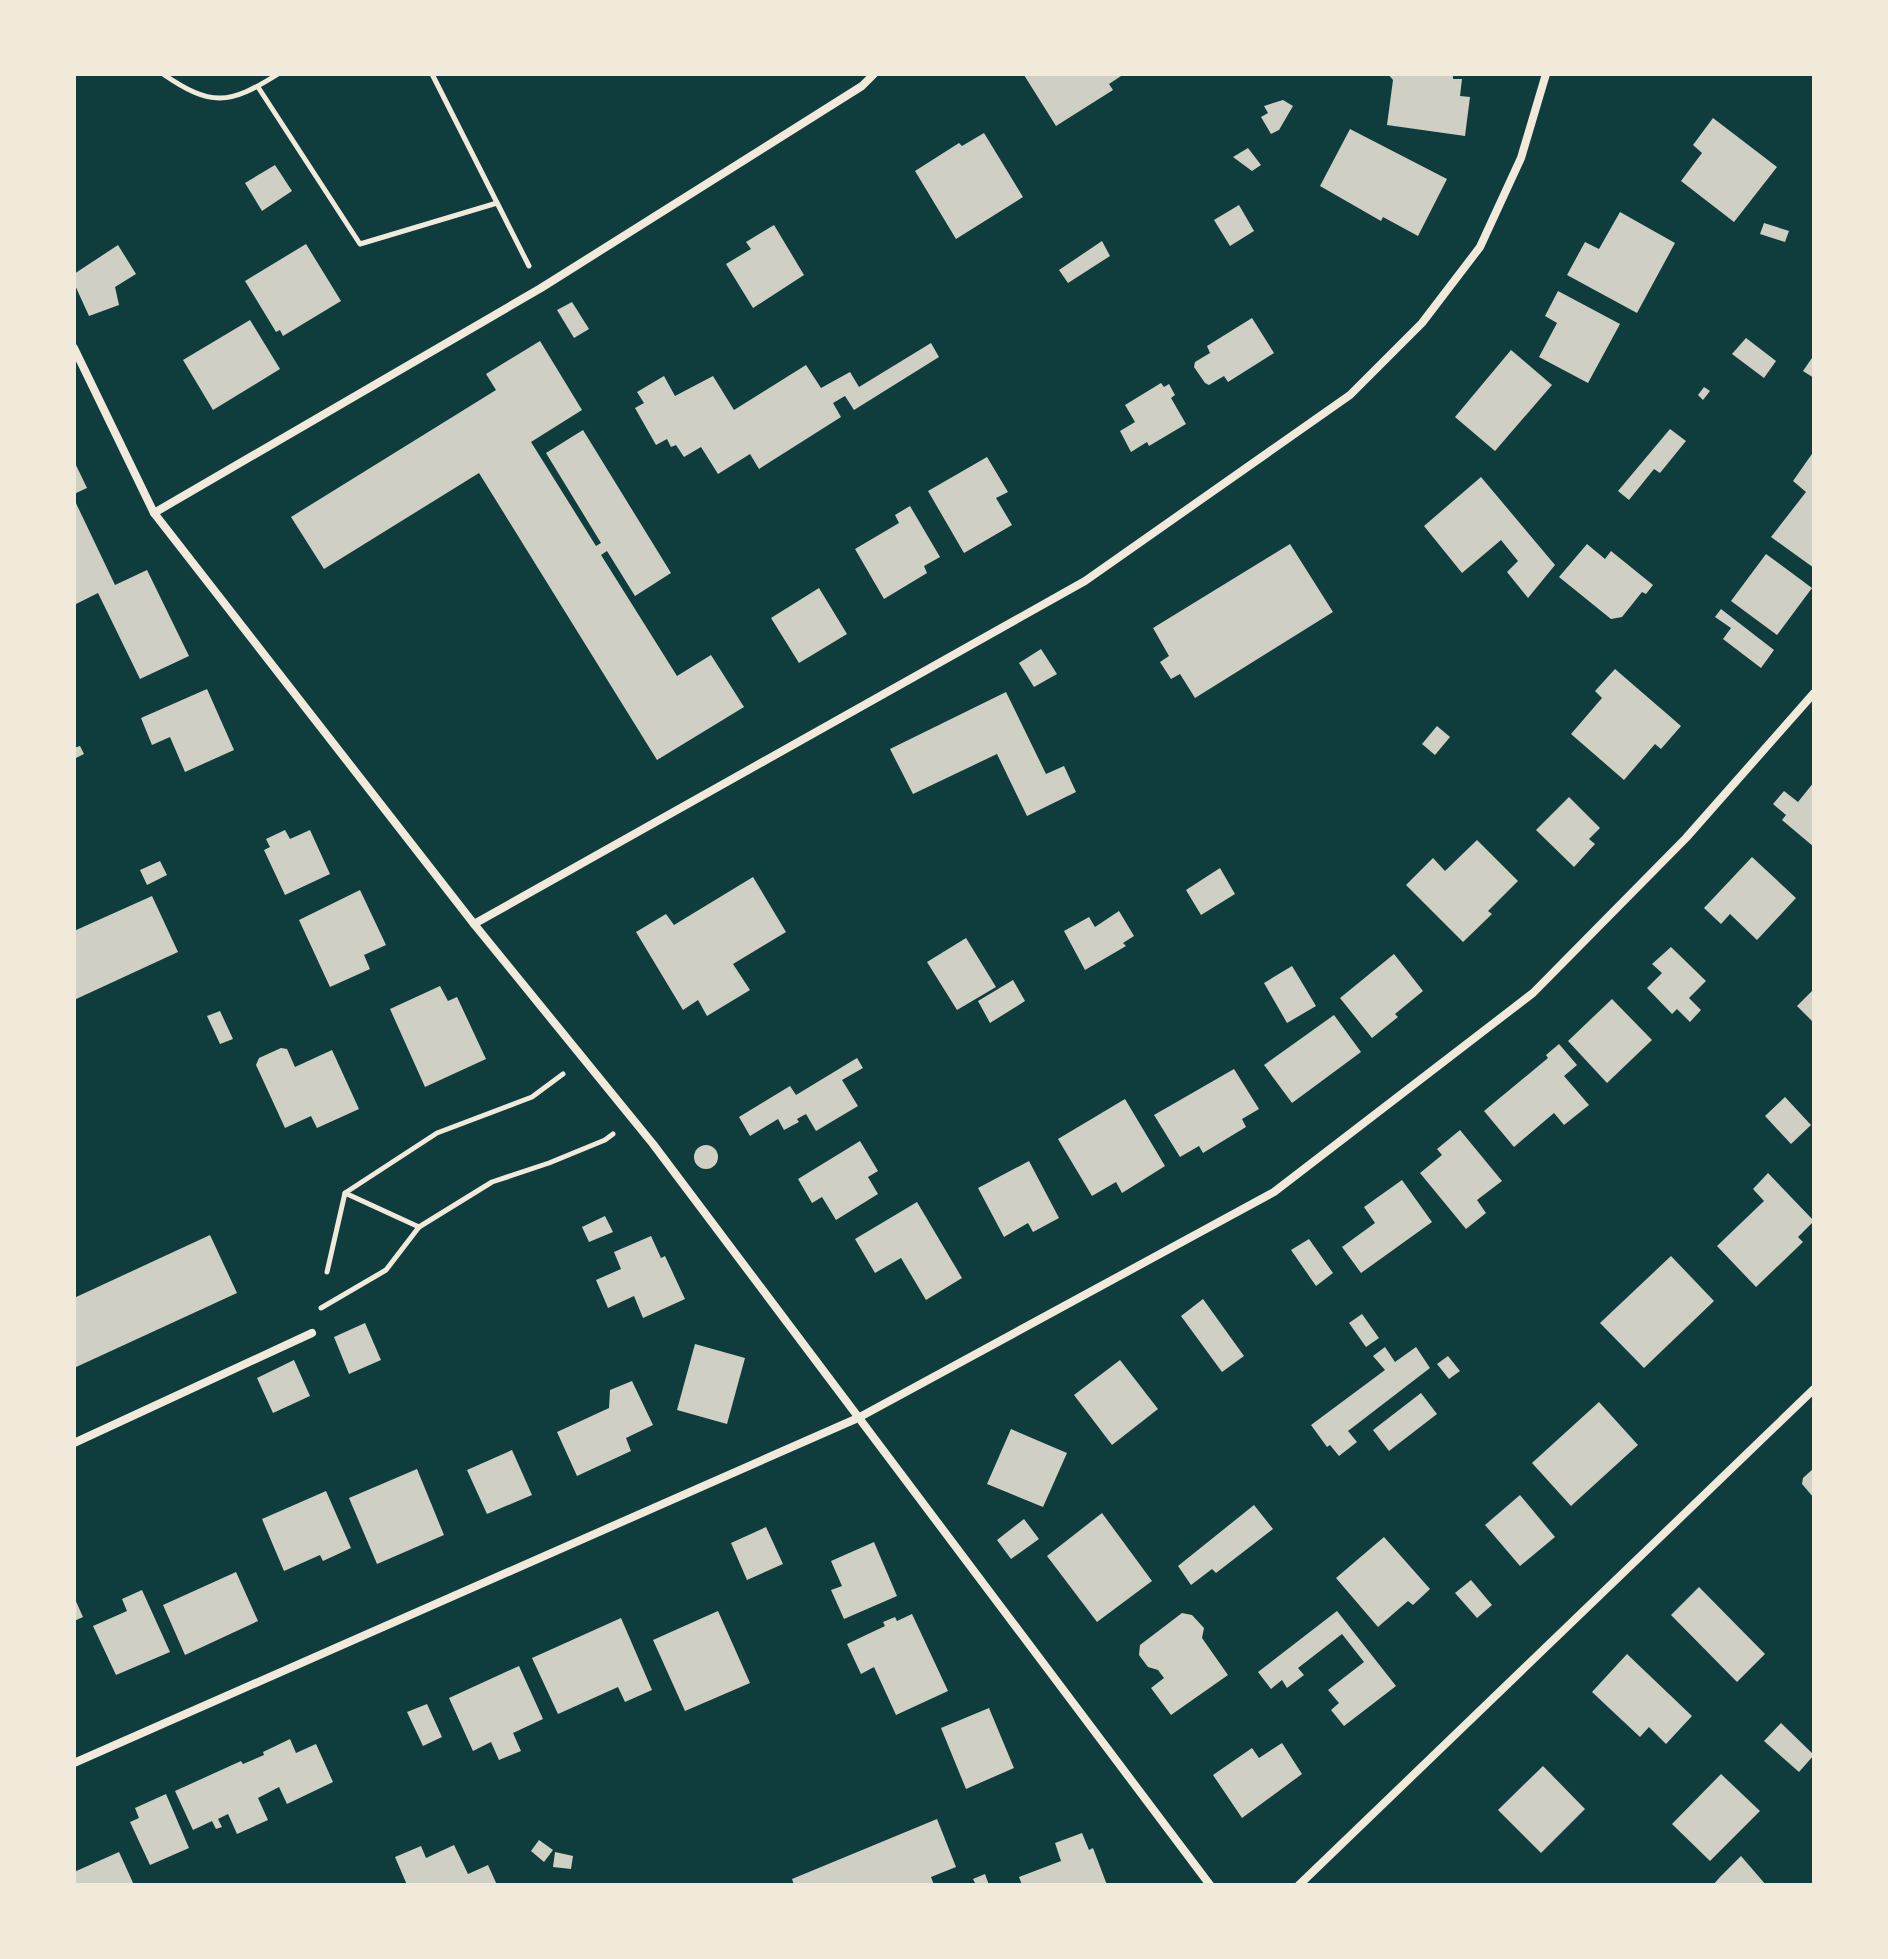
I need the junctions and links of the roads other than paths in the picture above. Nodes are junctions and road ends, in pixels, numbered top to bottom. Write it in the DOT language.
graph roads {
  1 [pos="874,74"];
  2 [pos="1546,74"];
  3 [pos="74,348"];
  4 [pos="154,513"];
  5 [pos="1814,693"];
  6 [pos="474,924"];
  7 [pos="312,1333"];
  8 [pos="1814,1389"];
  9 [pos="858,1418"];
  10 [pos="74,1443"];
  11 [pos="74,1763"];
  12 [pos="1210,1885"];
  13 [pos="1299,1885"];
  1 -- 4 [label="street"];
  2 -- 6 [label="street"];
  3 -- 4 [label="street"];
  4 -- 6 [label="street"];
  5 -- 9 [label="street"];
  6 -- 9 [label="street"];
  7 -- 10 [label="street"];
  8 -- 13 [label="street"];
  9 -- 11 [label="street"];
  9 -- 12 [label="street"];
}
